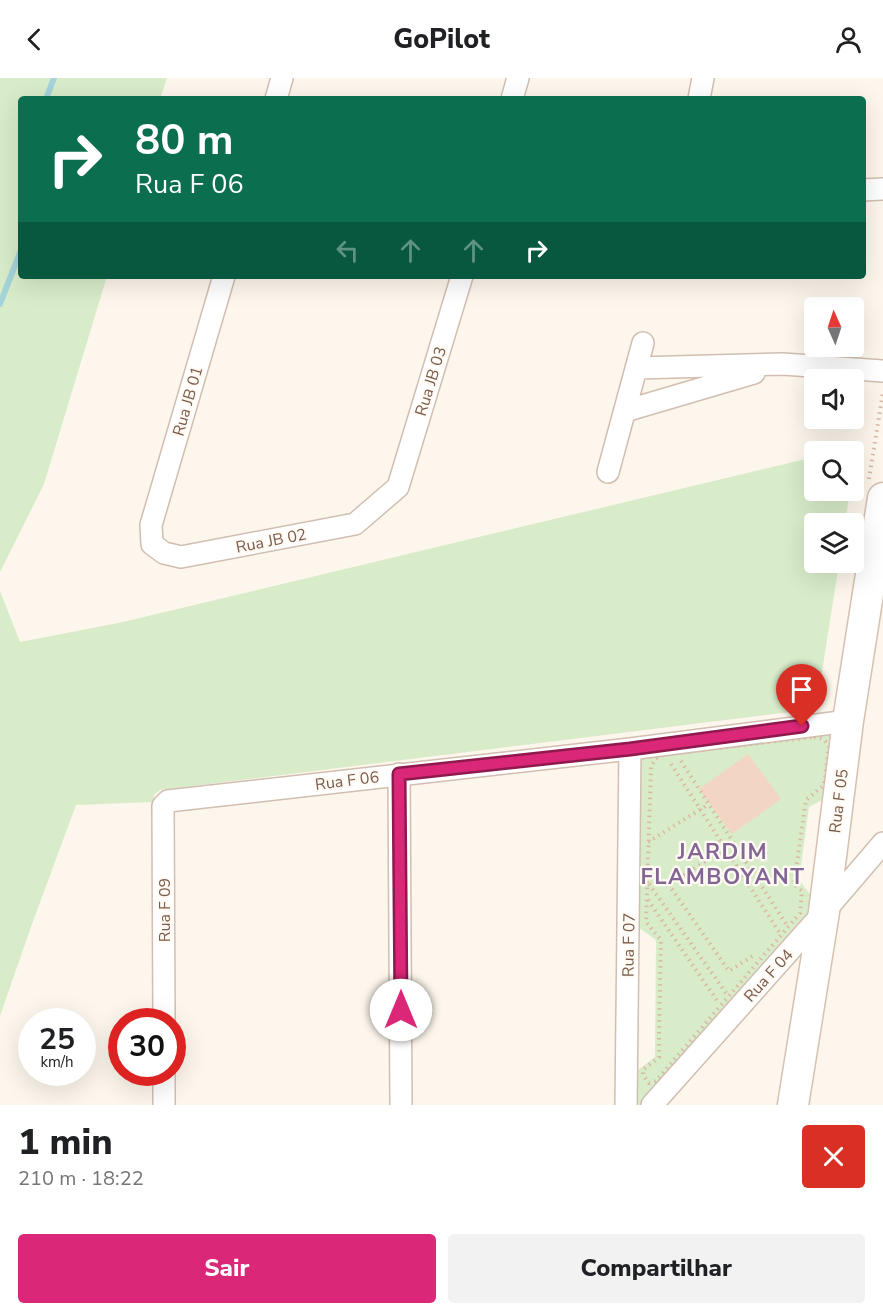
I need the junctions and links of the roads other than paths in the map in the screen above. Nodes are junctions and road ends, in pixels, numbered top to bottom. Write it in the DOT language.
graph roads {
  1 [pos="282,78"];
  2 [pos="518,78"];
  3 [pos="703,78"];
  4 [pos="277,96"];
  5 [pos="513,96"];
  6 [pos="700,96"];
  7 [pos="883,189"];
  8 [pos="866,190"];
  9 [pos="223,279"];
  10 [pos="461,279"];
  11 [pos="643,343"];
  12 [pos="783,364"];
  13 [pos="637,368"];
  14 [pos="883,371"];
  15 [pos="625,411"];
  16 [pos="608,471"];
  17 [pos="398,487"];
  18 [pos="883,498"];
  19 [pos="151,525"];
  20 [pos="848,721"];
  21 [pos="630,749"];
  22 [pos="399,774"];
  23 [pos="168,801"];
  24 [pos="883,843"];
  25 [pos="824,912"];
  26 [pos="164,1008"];
  27 [pos="164,1086"];
  28 [pos="164,1105"];
  29 [pos="401,1105"];
  30 [pos="626,1105"];
  31 [pos="652,1105"];
  32 [pos="793,1105"];
  1 -- 4 [label="street"];
  2 -- 5 [label="street"];
  3 -- 6 [label="street"];
  7 -- 8 [label="street"];
  9 -- 19 [label="street, Rua JB 01"];
  10 -- 17 [label="street, Rua JB 03"];
  11 -- 13 [label="street"];
  12 -- 13 [label="street"];
  12 -- 14 [label="street"];
  12 -- 15 [label="street"];
  13 -- 15 [label="street"];
  15 -- 16 [label="street"];
  17 -- 19 [label="street, Rua JB 02"];
  18 -- 20 [label="street, Rua F 05"];
  20 -- 21 [label="street, Rua F 06"];
  20 -- 25 [label="street, Rua F 05"];
  21 -- 22 [label="street, Rua F 06"];
  21 -- 30 [label="street, Rua F 07"];
  22 -- 23 [label="street, Rua F 06"];
  22 -- 29 [label="street"];
  23 -- 26 [label="street, Rua F 09"];
  24 -- 25 [label="street, Rua F 04"];
  25 -- 31 [label="street, Rua F 04"];
  25 -- 32 [label="street, Rua F 05"];
  27 -- 28 [label="street"];
}
